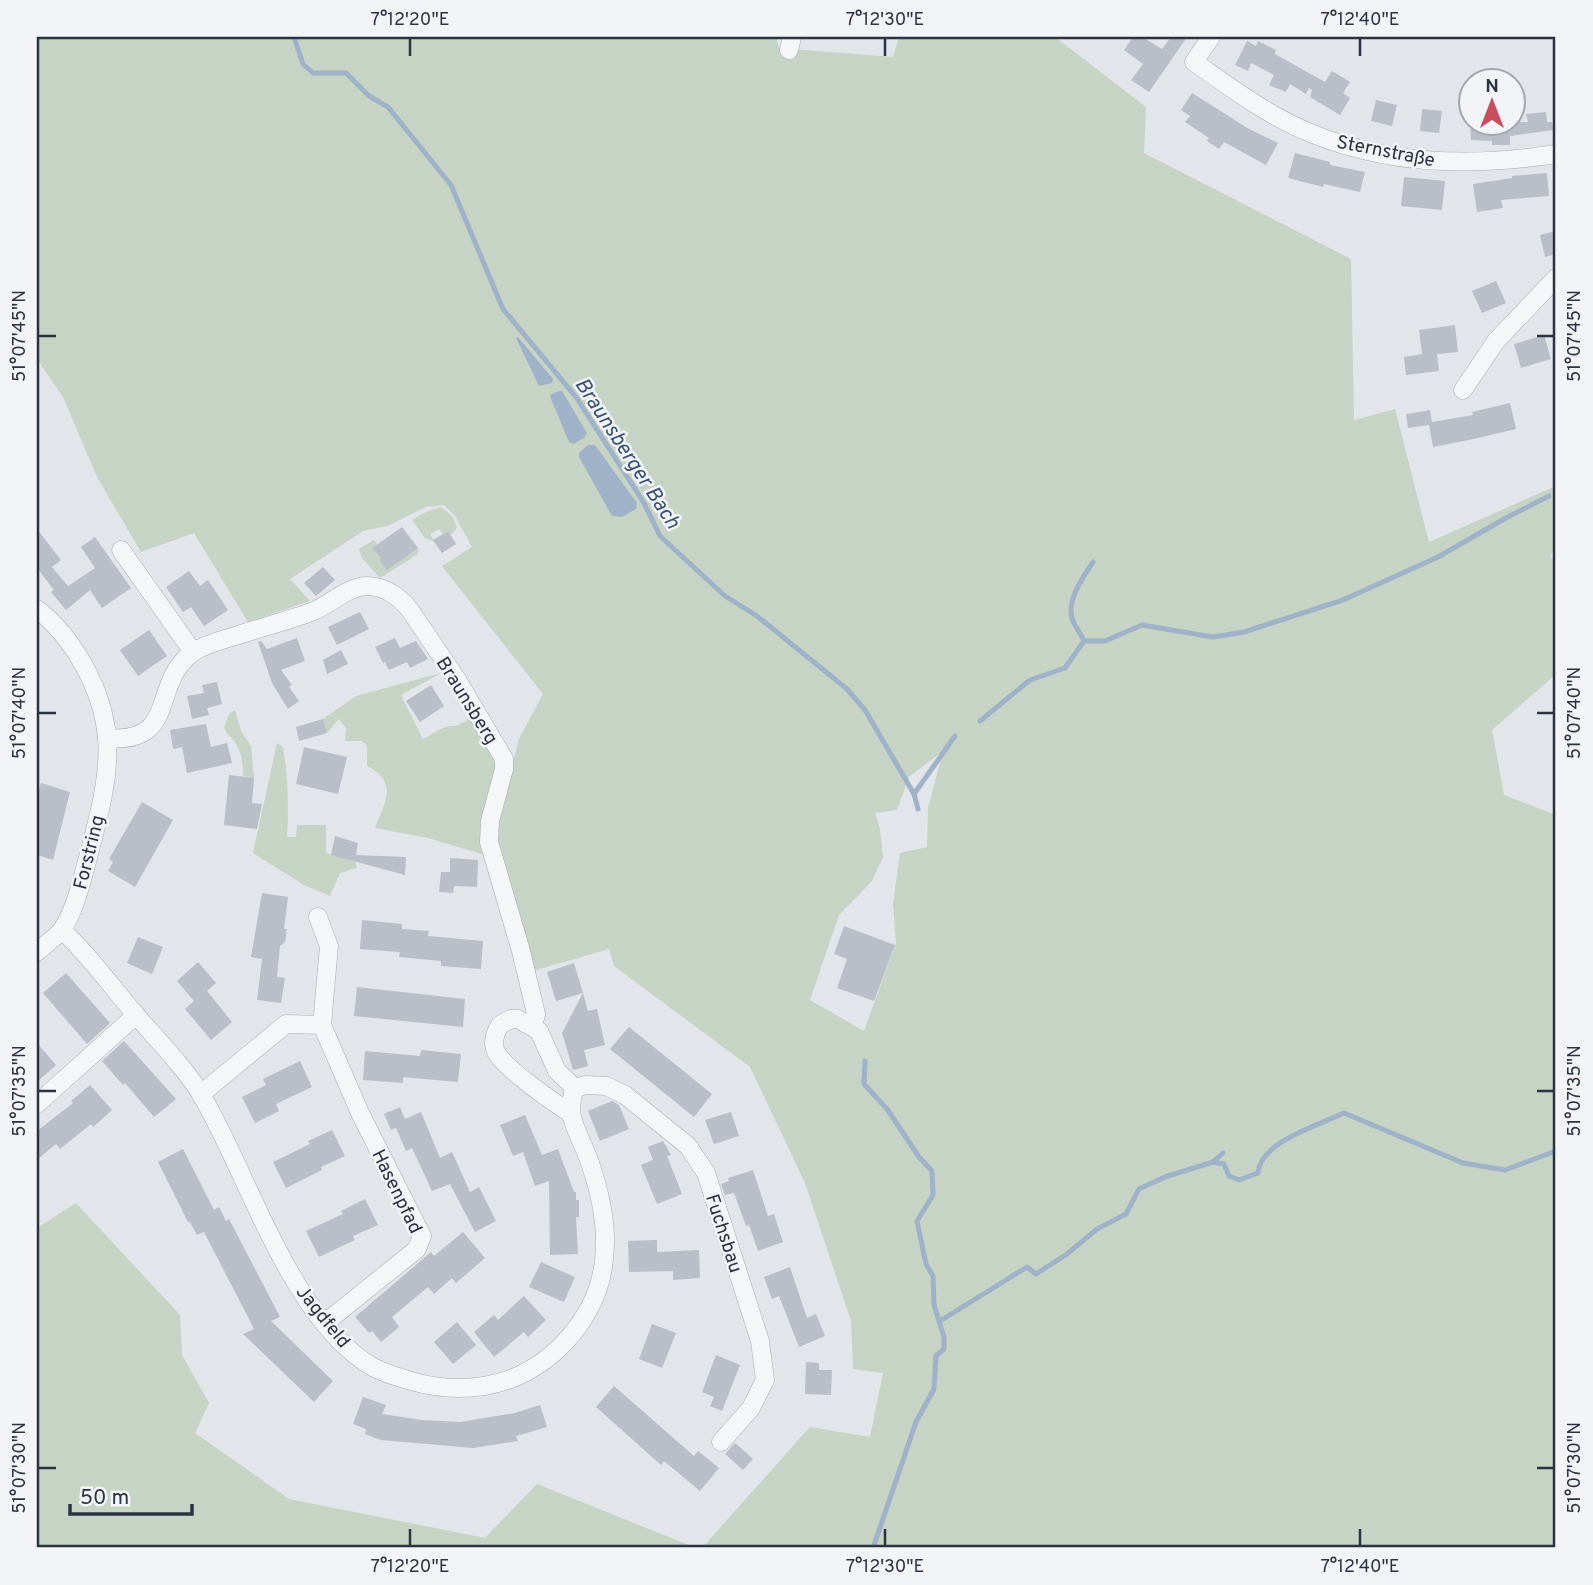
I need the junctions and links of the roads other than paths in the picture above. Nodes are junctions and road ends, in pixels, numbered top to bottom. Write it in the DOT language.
graph roads {
  1 [pos="1211,37"];
  2 [pos="1556,154"];
  3 [pos="1556,278"];
  4 [pos="1463,390"];
  5 [pos="121,550"];
  6 [pos="37,609"];
  7 [pos="193,652"];
  8 [pos="107,738"];
  9 [pos="318,917"];
  10 [pos="62,930"];
  11 [pos="37,951"];
  12 [pos="136,1015"];
  13 [pos="322,1025"];
  14 [pos="533,1026"];
  15 [pos="575,1088"];
  16 [pos="201,1094"];
  17 [pos="37,1104"];
  18 [pos="570,1114"];
  19 [pos="325,1323"];
  20 [pos="722,1442"];
  1 -- 2 [label="street, Sternstraße"];
  3 -- 4 [label="street"];
  5 -- 7 [label="street"];
  6 -- 8 [label="street, Forstring"];
  7 -- 8 [label="street"];
  7 -- 14 [label="street, Braunsberg"];
  8 -- 10 [label="street, Forstring"];
  9 -- 13 [label="street, Hasenpfad"];
  10 -- 11 [label="street, Forstring"];
  10 -- 12 [label="street, Jagdfeld"];
  12 -- 16 [label="street, Jagdfeld"];
  12 -- 17 [label="street"];
  13 -- 16 [label="street"];
  13 -- 19 [label="street, Hasenpfad"];
  14 -- 15 [label="street"];
  14 -- 18 [label="street"];
  15 -- 18 [label="street"];
  15 -- 20 [label="street, Fuchsbau"];
  16 -- 19 [label="street, Jagdfeld"];
  18 -- 19 [label="street, Jagdfeld"];
}
